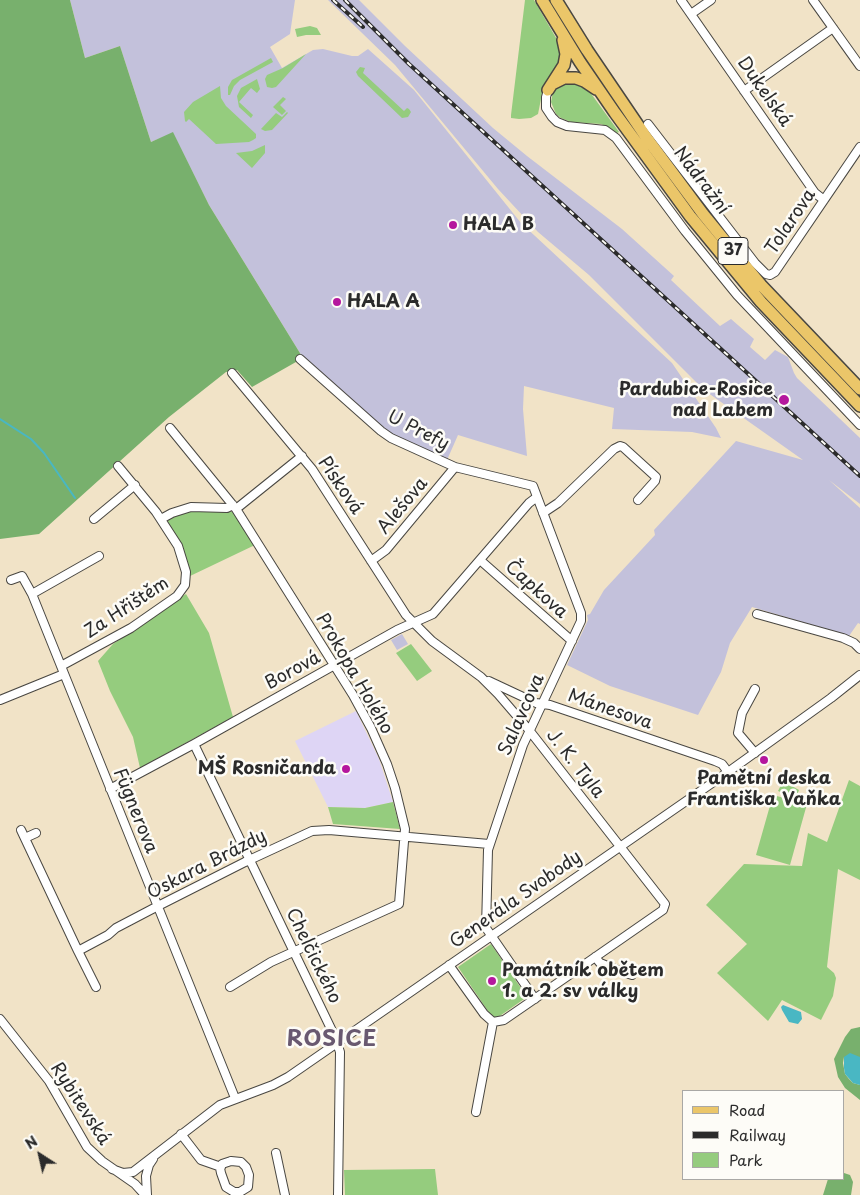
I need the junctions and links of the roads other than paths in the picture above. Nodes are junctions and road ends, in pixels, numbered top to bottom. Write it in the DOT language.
graph roads {
  1 [pos="542,0"];
  2 [pos="556,0"];
  3 [pos="681,0"];
  4 [pos="711,0"];
  5 [pos="813,0"];
  6 [pos="691,14"];
  7 [pos="833,28"];
  8 [pos="560,29"];
  9 [pos="860,66"];
  10 [pos="548,90"];
  11 [pos="744,91"];
  12 [pos="601,93"];
  13 [pos="648,124"];
  14 [pos="860,147"];
  15 [pos="824,200"];
  16 [pos="300,360"];
  17 [pos="232,373"];
  18 [pos="860,389"];
  19 [pos="860,406"];
  20 [pos="860,425"];
  21 [pos="170,428"];
  22 [pos="302,456"];
  23 [pos="118,466"];
  24 [pos="455,467"];
  25 [pos="135,485"];
  26 [pos="537,497"];
  27 [pos="638,500"];
  28 [pos="235,507"];
  29 [pos="544,513"];
  30 [pos="161,519"];
  31 [pos="94,520"];
  32 [pos="99,556"];
  33 [pos="371,560"];
  34 [pos="480,560"];
  35 [pos="11,580"];
  36 [pos="32,594"];
  37 [pos="756,614"];
  38 [pos="414,623"];
  39 [pos="572,641"];
  40 [pos="860,649"];
  41 [pos="335,665"];
  42 [pos="61,666"];
  43 [pos="64,674"];
  44 [pos="860,675"];
  45 [pos="480,677"];
  46 [pos="754,689"];
  47 [pos="0,700"];
  48 [pos="542,704"];
  49 [pos="529,730"];
  50 [pos="194,744"];
  51 [pos="755,752"];
  52 [pos="728,772"];
  53 [pos="110,789"];
  54 [pos="21,830"];
  55 [pos="36,833"];
  56 [pos="406,836"];
  57 [pos="25,838"];
  58 [pos="489,844"];
  59 [pos="621,846"];
  60 [pos="250,860"];
  61 [pos="158,906"];
  62 [pos="491,936"];
  63 [pos="78,951"];
  64 [pos="294,952"];
  65 [pos="595,957"];
  66 [pos="449,965"];
  67 [pos="632,975"];
  68 [pos="96,986"];
  69 [pos="230,987"];
  70 [pos="535,999"];
  71 [pos="0,1019"];
  72 [pos="494,1022"];
  73 [pos="337,1043"];
  74 [pos="235,1098"];
  75 [pos="476,1112"];
  76 [pos="181,1134"];
  77 [pos="160,1150"];
  78 [pos="276,1153"];
  79 [pos="220,1167"];
  80 [pos="112,1169"];
  81 [pos="146,1195"];
  82 [pos="285,1195"];
  83 [pos="338,1195"];
  1 -- 8 [label="main road, 37"];
  2 -- 18 [label="main road, Nádražní / 37"];
  3 -- 6 [label="street, Dukelská"];
  4 -- 6 [label="street"];
  5 -- 7 [label="street"];
  6 -- 11 [label="street, Dukelská"];
  7 -- 9 [label="street"];
  7 -- 11 [label="street"];
  8 -- 10 [label="main road"];
  8 -- 12 [label="main road, 37"];
  10 -- 12 [label="main road"];
  10 -- 20 [label="street"];
  11 -- 15 [label="street, Dukelská"];
  12 -- 19 [label="main road, Nádražní / 37"];
  13 -- 15 [label="street, Tolarova"];
  14 -- 15 [label="street, Tolarova"];
  16 -- 24 [label="street, U Prefy"];
  17 -- 22 [label="street, Písková"];
  21 -- 28 [label="street, Prokopa Holého"];
  22 -- 28 [label="street"];
  22 -- 33 [label="street, Písková"];
  23 -- 25 [label="street, Za Hřištěm"];
  24 -- 26 [label="street, U Prefy"];
  24 -- 33 [label="street, Alešova"];
  25 -- 30 [label="street, Za Hřištěm"];
  25 -- 31 [label="street"];
  26 -- 29 [label="street, Salavcova"];
  26 -- 34 [label="street, Borová"];
  27 -- 29 [label="street"];
  28 -- 30 [label="street"];
  28 -- 41 [label="street, Prokopa Holého"];
  29 -- 39 [label="street, Salavcova"];
  30 -- 42 [label="street, Za Hřištěm"];
  32 -- 36 [label="street"];
  33 -- 38 [label="street, Písková"];
  34 -- 38 [label="street, Borová"];
  34 -- 39 [label="street, Čapkova"];
  35 -- 36 [label="street, Fügnerova"];
  36 -- 42 [label="street, Fügnerova"];
  37 -- 40 [label="street"];
  38 -- 41 [label="street, Borová"];
  38 -- 45 [label="street, J. K. Tyla"];
  39 -- 48 [label="street, Salavcova"];
  41 -- 50 [label="street, Borová"];
  41 -- 56 [label="street, Prokopa Holého"];
  42 -- 43 [label="street, Fügnerova"];
  43 -- 47 [label="street"];
  43 -- 53 [label="street, Fügnerova"];
  44 -- 51 [label="street, Generála Svobody"];
  45 -- 48 [label="street, Mánesova"];
  45 -- 49 [label="street, J. K. Tyla"];
  46 -- 51 [label="street"];
  48 -- 49 [label="street, Salavcova"];
  48 -- 52 [label="street, Mánesova"];
  49 -- 58 [label="street, Salavcova"];
  49 -- 59 [label="street, J. K. Tyla"];
  50 -- 53 [label="street, Borová"];
  50 -- 60 [label="street, Chelčického"];
  51 -- 52 [label="street, Generála Svobody"];
  52 -- 59 [label="street, Generála Svobody"];
  53 -- 61 [label="street, Fügnerova"];
  54 -- 57 [label="street"];
  55 -- 57 [label="street"];
  56 -- 58 [label="street, Oskara Brázdy"];
  56 -- 60 [label="street, Oskara Brázdy"];
  56 -- 64 [label="street, Prokopa Holého"];
  57 -- 63 [label="street"];
  58 -- 62 [label="street, Salavcova"];
  59 -- 62 [label="street, Generála Svobody"];
  59 -- 65 [label="street, J. K. Tyla"];
  60 -- 61 [label="street, Oskara Brázdy"];
  60 -- 64 [label="street, Chelčického"];
  61 -- 63 [label="street, Oskara Brázdy"];
  61 -- 74 [label="street, Fügnerova"];
  62 -- 66 [label="street, Generála Svobody"];
  62 -- 70 [label="street"];
  63 -- 68 [label="street"];
  64 -- 69 [label="street, Prokopa Holého"];
  64 -- 73 [label="street, Chelčického"];
  65 -- 67 [label="street"];
  65 -- 70 [label="street"];
  66 -- 72 [label="street"];
  66 -- 73 [label="street, Generála Svobody"];
  70 -- 72 [label="street"];
  71 -- 80 [label="street, Rybitevská"];
  72 -- 75 [label="street"];
  73 -- 74 [label="street, Generála Svobody"];
  73 -- 83 [label="street, Chelčického"];
  74 -- 76 [label="street, Generála Svobody"];
  76 -- 77 [label="street, Generála Svobody"];
  76 -- 79 [label="street"];
  77 -- 80 [label="street, Generála Svobody"];
  77 -- 81 [label="street"];
  78 -- 82 [label="street"];
  79 -- 79 [label="street"];
  80 -- 81 [label="street, Rybitevská"];
}
